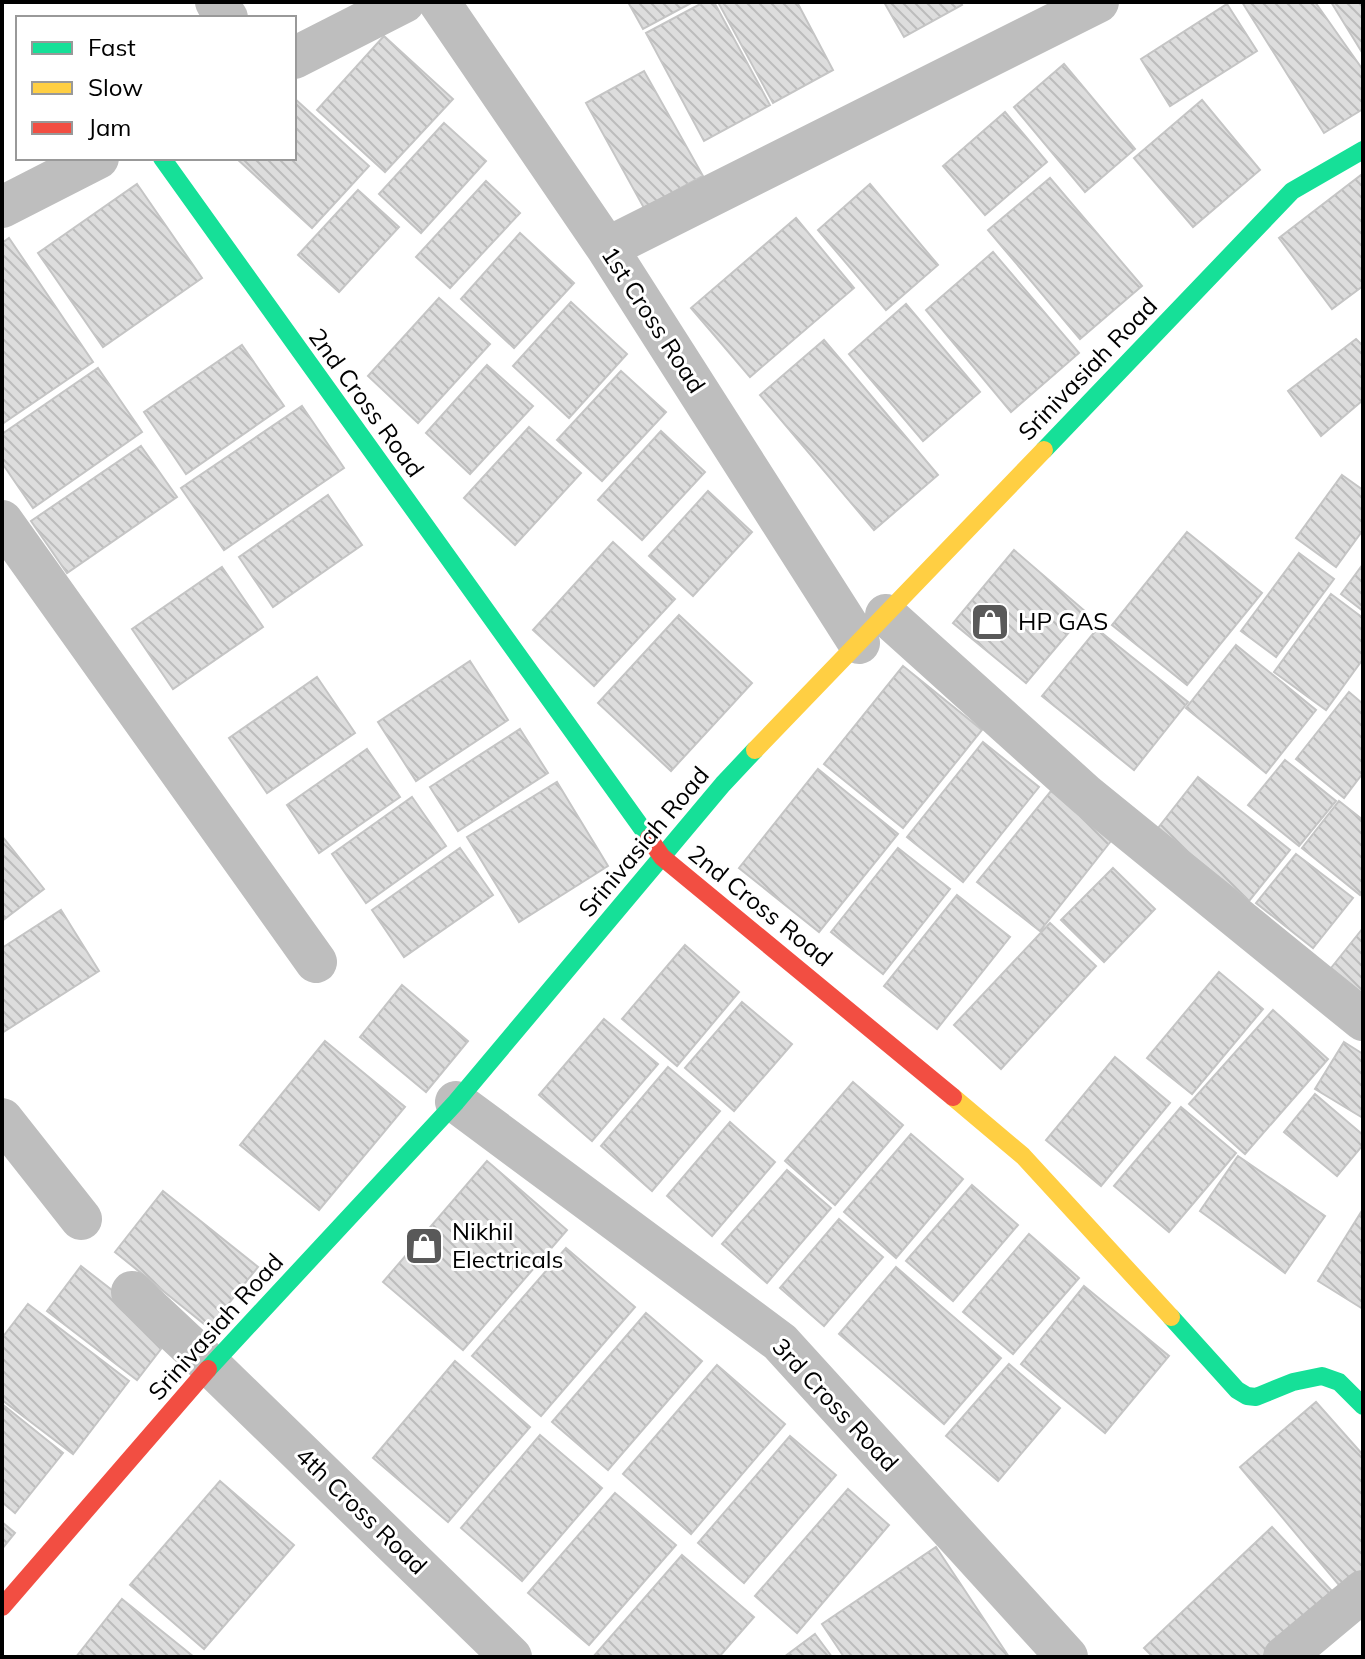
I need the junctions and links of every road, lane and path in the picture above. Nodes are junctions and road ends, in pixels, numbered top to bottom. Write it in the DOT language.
graph roads {
  1 [pos="404,2"];
  2 [pos="439,2"];
  3 [pos="1098,2"];
  4 [pos="296,57"];
  5 [pos="1363,150"];
  6 [pos="94,160"];
  7 [pos="163,160"];
  8 [pos="2,207"];
  9 [pos="607,248"];
  10 [pos="2,521"];
  11 [pos="872,629"];
  12 [pos="662,857"];
  13 [pos="316,962"];
  14 [pos="1363,1020"];
  15 [pos="456,1102"];
  16 [pos="2,1119"];
  17 [pos="81,1219"];
  18 [pos="132,1292"];
  19 [pos="211,1366"];
  20 [pos="1363,1406"];
  21 [pos="1363,1591"];
  22 [pos="2,1607"];
  23 [pos="511,1657"];
  24 [pos="1067,1657"];
  25 [pos="1284,1657"];
  1 -- 4 [label="street"];
  2 -- 9 [label="street, 1st Cross Road"];
  3 -- 9 [label="street"];
  5 -- 11 [label="street, Srinivasiah Road"];
  6 -- 8 [label="street"];
  7 -- 12 [label="street, 2nd Cross Road"];
  9 -- 11 [label="street, 1st Cross Road"];
  10 -- 13 [label="street"];
  11 -- 12 [label="street, Srinivasiah Road"];
  11 -- 14 [label="street, 1st Cross Road"];
  12 -- 15 [label="street, Srinivasiah Road"];
  12 -- 20 [label="street, 2nd Cross Road"];
  15 -- 19 [label="street, Srinivasiah Road"];
  15 -- 24 [label="street, 3rd Cross Road"];
  16 -- 17 [label="street"];
  18 -- 19 [label="street, 4th Cross Road"];
  19 -- 22 [label="street, Srinivasiah Road"];
  19 -- 23 [label="street, 4th Cross Road"];
  21 -- 25 [label="street"];
}
